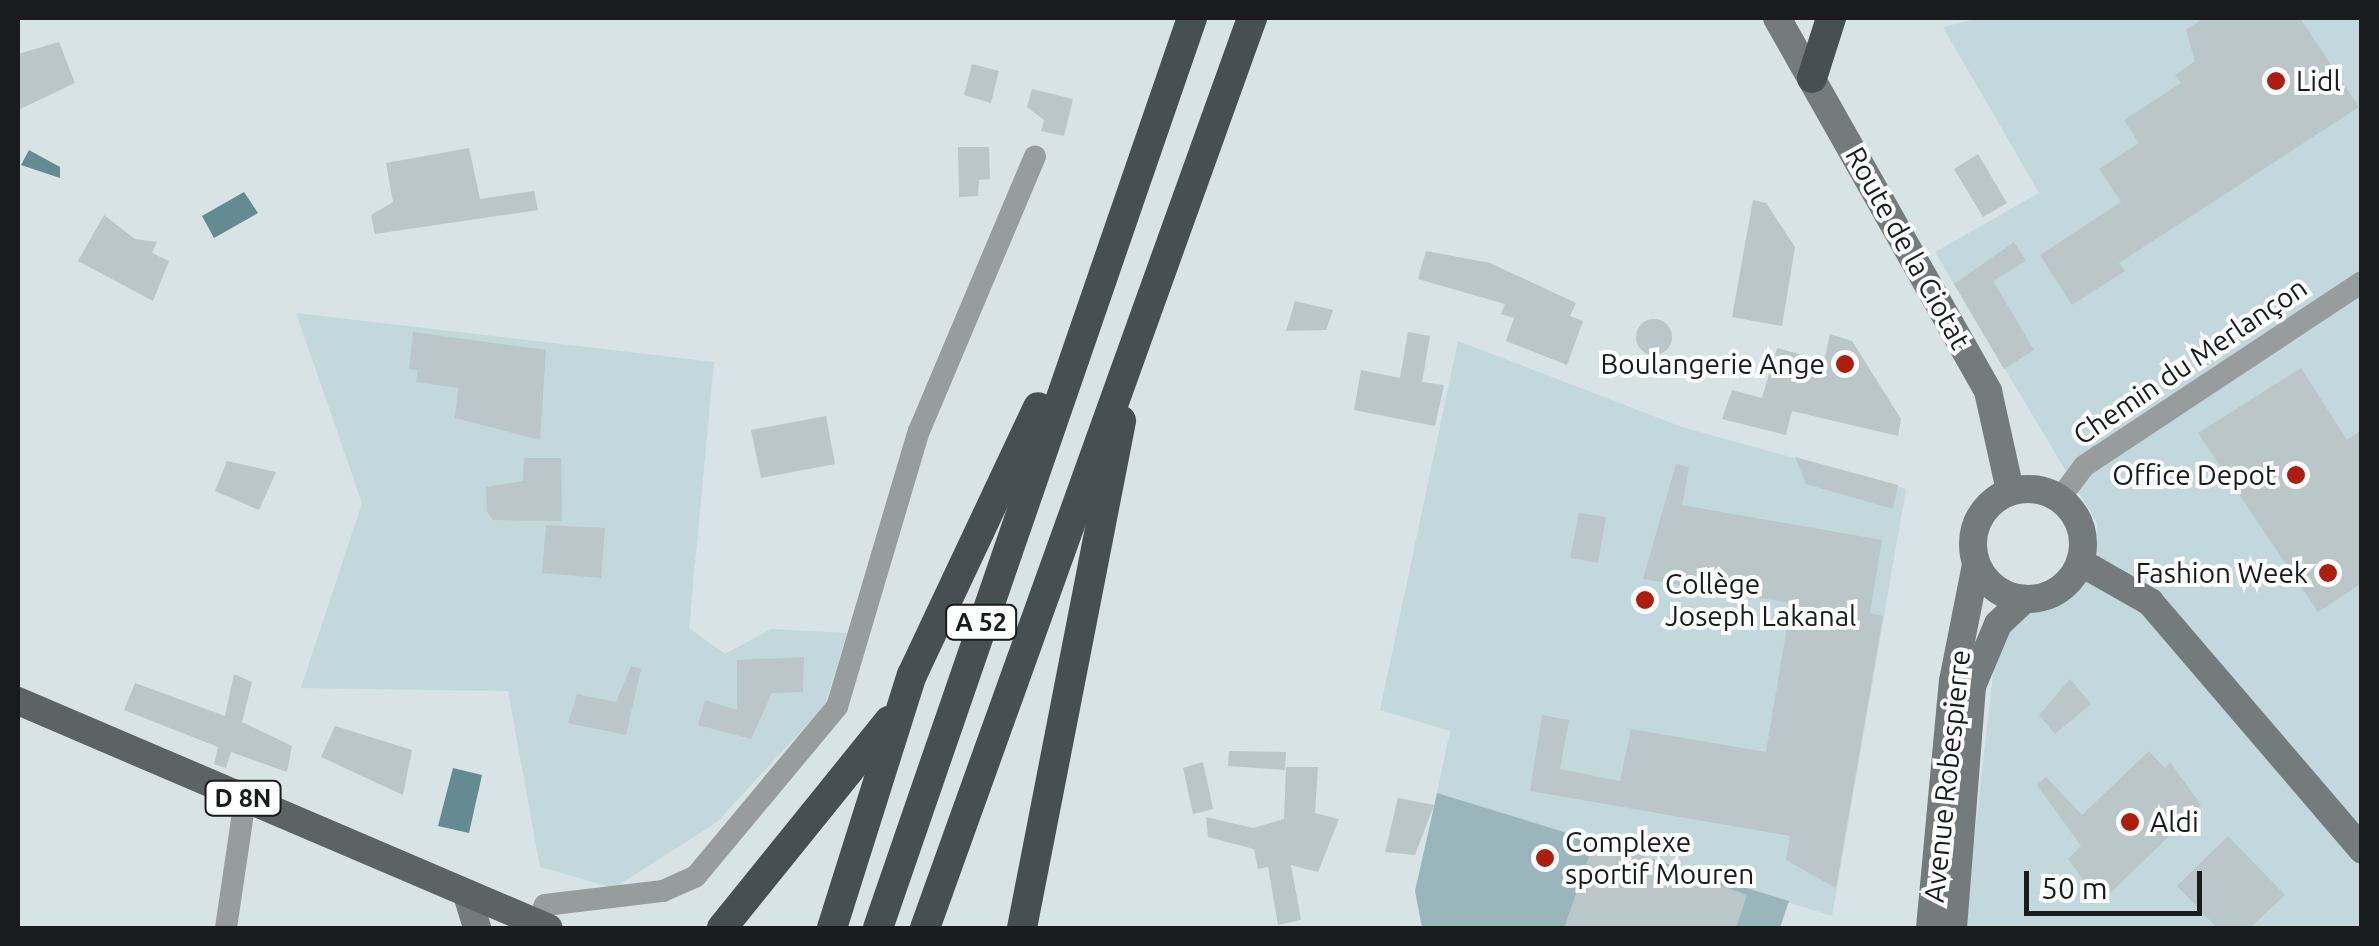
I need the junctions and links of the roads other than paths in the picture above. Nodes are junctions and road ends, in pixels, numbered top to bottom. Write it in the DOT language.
graph roads {
  1 [pos="1192,18"];
  2 [pos="1252,18"];
  3 [pos="1777,18"];
  4 [pos="1831,18"];
  5 [pos="1812,78"];
  6 [pos="1035,156"];
  7 [pos="2362,282"];
  8 [pos="1085,315"];
  9 [pos="1140,327"];
  10 [pos="2010,490"];
  11 [pos="2060,498"];
  12 [pos="2080,562"];
  13 [pos="1976,565"];
  14 [pos="2024,599"];
  15 [pos="18,701"];
  16 [pos="900,706"];
  17 [pos="246,799"];
  18 [pos="2362,849"];
  19 [pos="468,898"];
  20 [pos="1025,923"];
  21 [pos="539,927"];
  22 [pos="226,928"];
  23 [pos="477,928"];
  24 [pos="722,928"];
  25 [pos="832,928"];
  26 [pos="878,928"];
  27 [pos="925,928"];
  28 [pos="1930,928"];
  29 [pos="1953,928"];
  1 -- 8 [label="highway, A 52"];
  2 -- 9 [label="highway, A 52"];
  3 -- 5 [label="main road, Route de la Ciotat"];
  4 -- 5 [label="highway"];
  5 -- 10 [label="main road, Route de la Ciotat"];
  6 -- 21 [label="street"];
  7 -- 11 [label="street, Chemin du Merlançon"];
  8 -- 16 [label="highway"];
  8 -- 26 [label="highway, A 52"];
  9 -- 20 [label="highway"];
  9 -- 27 [label="highway, A 52"];
  10 -- 11 [label="main road"];
  10 -- 13 [label="main road"];
  11 -- 12 [label="main road"];
  12 -- 14 [label="main road"];
  12 -- 18 [label="main road"];
  13 -- 14 [label="main road"];
  13 -- 28 [label="main road, Avenue Robespierre"];
  14 -- 29 [label="main road, Avenue Robespierre"];
  15 -- 17 [label="main road, D 8N"];
  16 -- 24 [label="highway"];
  16 -- 25 [label="highway"];
  17 -- 19 [label="main road, D 8N"];
  17 -- 22 [label="street"];
  19 -- 21 [label="main road, D 8N"];
  19 -- 23 [label="main road"];
}
